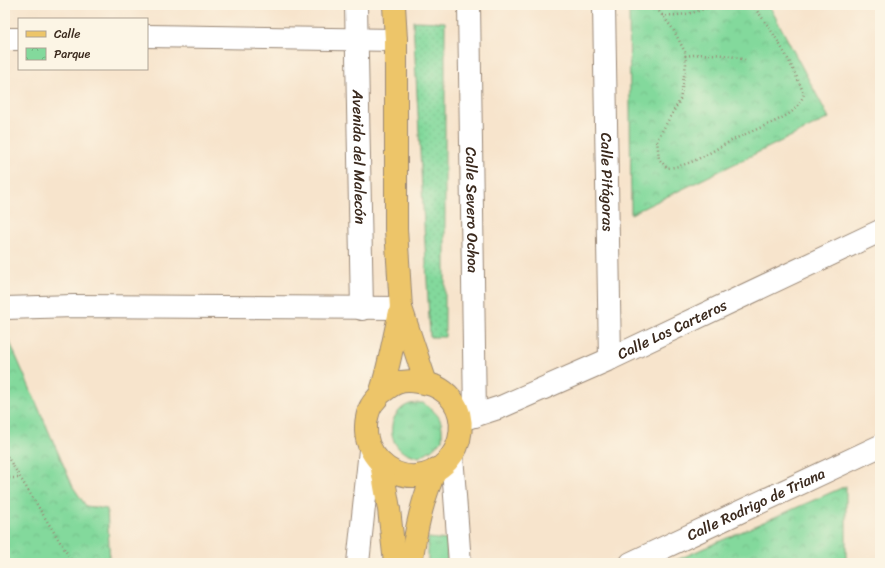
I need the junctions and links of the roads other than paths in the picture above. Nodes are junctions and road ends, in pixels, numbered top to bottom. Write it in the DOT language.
graph roads {
  1 [pos="356,5"];
  2 [pos="394,5"];
  3 [pos="469,5"];
  4 [pos="604,5"];
  5 [pos="148,36"];
  6 [pos="5,39"];
  7 [pos="18,39"];
  8 [pos="356,40"];
  9 [pos="396,40"];
  10 [pos="880,231"];
  11 [pos="5,308"];
  12 [pos="401,308"];
  13 [pos="362,309"];
  14 [pos="610,359"];
  15 [pos="426,383"];
  16 [pos="381,393"];
  17 [pos="468,418"];
  18 [pos="880,446"];
  19 [pos="444,462"];
  20 [pos="378,464"];
  21 [pos="639,561"];
  22 [pos="358,563"];
  23 [pos="384,563"];
  24 [pos="395,563"];
  25 [pos="411,563"];
  26 [pos="460,563"];
  1 -- 8 [label="street, Avenida del Malecón"];
  2 -- 9 [label="main road"];
  3 -- 17 [label="street, Calle Severo Ochoa"];
  4 -- 14 [label="street, Calle Pitágoras"];
  5 -- 8 [label="street"];
  6 -- 7 [label="street"];
  8 -- 9 [label="street"];
  8 -- 13 [label="street, Avenida del Malecón"];
  9 -- 12 [label="main road"];
  10 -- 14 [label="street, Calle Los Carteros"];
  11 -- 13 [label="street"];
  12 -- 13 [label="street"];
  12 -- 15 [label="main road"];
  12 -- 16 [label="main road"];
  14 -- 17 [label="street, Calle Los Carteros"];
  15 -- 16 [label="main road"];
  15 -- 17 [label="main road"];
  16 -- 20 [label="main road"];
  17 -- 19 [label="main road"];
  18 -- 21 [label="street, Calle Rodrigo de Triana"];
  19 -- 20 [label="main road"];
  19 -- 25 [label="main road"];
  19 -- 26 [label="street"];
  20 -- 22 [label="street"];
  20 -- 23 [label="main road"];
  20 -- 24 [label="main road"];
}
